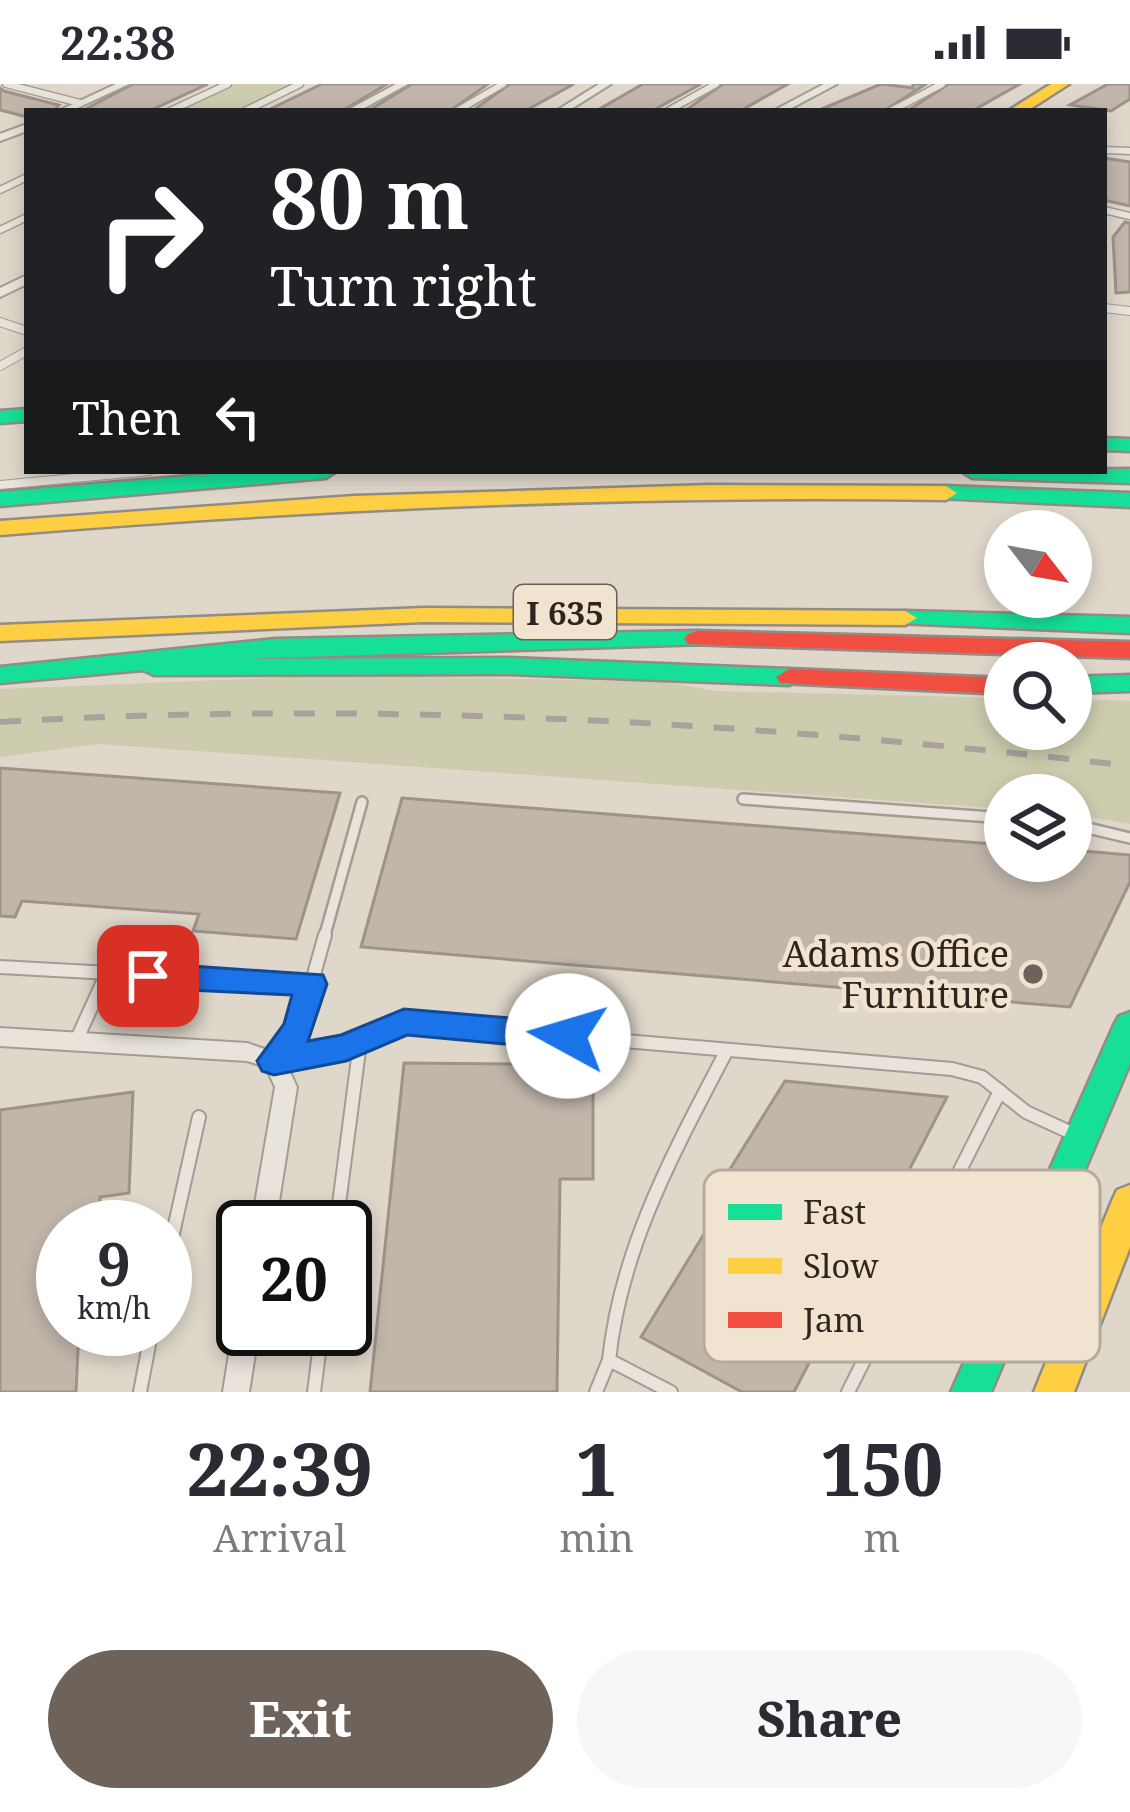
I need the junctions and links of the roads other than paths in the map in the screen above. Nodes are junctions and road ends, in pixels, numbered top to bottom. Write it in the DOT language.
graph roads {
  1 [pos="6,84"];
  2 [pos="124,84"];
  3 [pos="228,84"];
  4 [pos="300,84"];
  5 [pos="403,84"];
  6 [pos="503,84"];
  7 [pos="606,84"];
  8 [pos="716,84"];
  9 [pos="832,84"];
  10 [pos="942,84"];
  11 [pos="1063,84"];
  12 [pos="80,103"];
  13 [pos="69,108"];
  14 [pos="176,108"];
  15 [pos="251,108"];
  16 [pos="357,108"];
  17 [pos="462,108"];
  18 [pos="566,108"];
  19 [pos="673,108"];
  20 [pos="784,108"];
  21 [pos="897,108"];
  22 [pos="1021,108"];
  23 [pos="24,128"];
  24 [pos="0,129"];
  25 [pos="14,132"];
  26 [pos="0,138"];
  27 [pos="0,178"];
  28 [pos="24,178"];
  29 [pos="16,182"];
  30 [pos="0,190"];
  31 [pos="117,474"];
  32 [pos="291,474"];
  33 [pos="1067,474"];
  34 [pos="1130,476"];
  35 [pos="0,485"];
  36 [pos="0,499"];
  37 [pos="1130,500"];
  38 [pos="0,528"];
  39 [pos="1130,625"];
  40 [pos="0,633"];
  41 [pos="1130,650"];
  42 [pos="50,672"];
  43 [pos="0,675"];
  44 [pos="1130,683"];
  45 [pos="1092,684"];
  46 [pos="984,685"];
  47 [pos="742,800"];
  48 [pos="362,802"];
  49 [pos="984,817"];
  50 [pos="1092,829"];
  51 [pos="1130,838"];
  52 [pos="0,968"];
  53 [pos="107,973"];
  54 [pos="311,984"];
  55 [pos="1130,1024"];
  56 [pos="0,1037"];
  57 [pos="76,1040"];
  58 [pos="361,1043"];
  59 [pos="727,1050"];
  60 [pos="274,1061"];
  61 [pos="1000,1091"];
  62 [pos="199,1117"];
  63 [pos="1081,1138"];
  64 [pos="960,1170"];
  65 [pos="1067,1170"];
  66 [pos="180,1200"];
  67 [pos="267,1200"];
  68 [pos="340,1200"];
  69 [pos="1130,1202"];
  70 [pos="1125,1231"];
  71 [pos="1100,1288"];
  72 [pos="147,1356"];
  73 [pos="242,1356"];
  74 [pos="319,1356"];
  75 [pos="609,1360"];
  76 [pos="863,1362"];
  77 [pos="984,1362"];
  78 [pos="1067,1362"];
  79 [pos="140,1392"];
  80 [pos="236,1392"];
  81 [pos="314,1392"];
  82 [pos="596,1392"];
  83 [pos="671,1392"];
  84 [pos="848,1392"];
  85 [pos="971,1392"];
  86 [pos="1054,1392"];
  1 -- 12 [label="lane"];
  2 -- 12 [label="street"];
  3 -- 14 [label="lane"];
  4 -- 15 [label="lane"];
  5 -- 16 [label="street"];
  6 -- 17 [label="lane"];
  7 -- 18 [label="street"];
  8 -- 19 [label="lane"];
  9 -- 20 [label="street"];
  10 -- 21 [label="lane"];
  11 -- 22 [label="main road"];
  12 -- 13 [label="street"];
  23 -- 25 [label="street"];
  24 -- 25 [label="street"];
  25 -- 26 [label="street"];
  27 -- 29 [label="lane"];
  28 -- 29 [label="lane"];
  29 -- 30 [label="lane"];
  31 -- 35 [label="lane"];
  32 -- 36 [label="main road"];
  33 -- 34 [label="main road"];
  37 -- 38 [label="main road"];
  39 -- 40 [label="main road, I 635"];
  41 -- 42 [label="main road"];
  42 -- 43 [label="main road"];
  42 -- 46 [label="main road"];
  44 -- 45 [label="main road"];
  47 -- 49 [label="lane"];
  48 -- 54 [label="lane"];
  50 -- 51 [label="lane"];
  52 -- 53 [label="lane"];
  53 -- 54 [label="lane"];
  53 -- 57 [label="lane"];
  54 -- 60 [label="lane"];
  55 -- 63 [label="main road"];
  56 -- 57 [label="street"];
  57 -- 60 [label="street"];
  58 -- 59 [label="lane"];
  58 -- 60 [label="lane"];
  58 -- 68 [label="lane"];
  59 -- 61 [label="lane"];
  59 -- 75 [label="lane"];
  60 -- 67 [label="street"];
  61 -- 63 [label="lane"];
  61 -- 64 [label="lane"];
  62 -- 66 [label="lane"];
  63 -- 65 [label="main road"];
  69 -- 70 [label="main road"];
  70 -- 71 [label="main road"];
  72 -- 79 [label="lane"];
  73 -- 80 [label="street"];
  74 -- 81 [label="lane"];
  75 -- 82 [label="lane"];
  75 -- 83 [label="lane"];
  76 -- 84 [label="lane"];
  77 -- 85 [label="main road"];
  78 -- 86 [label="main road"];
}
